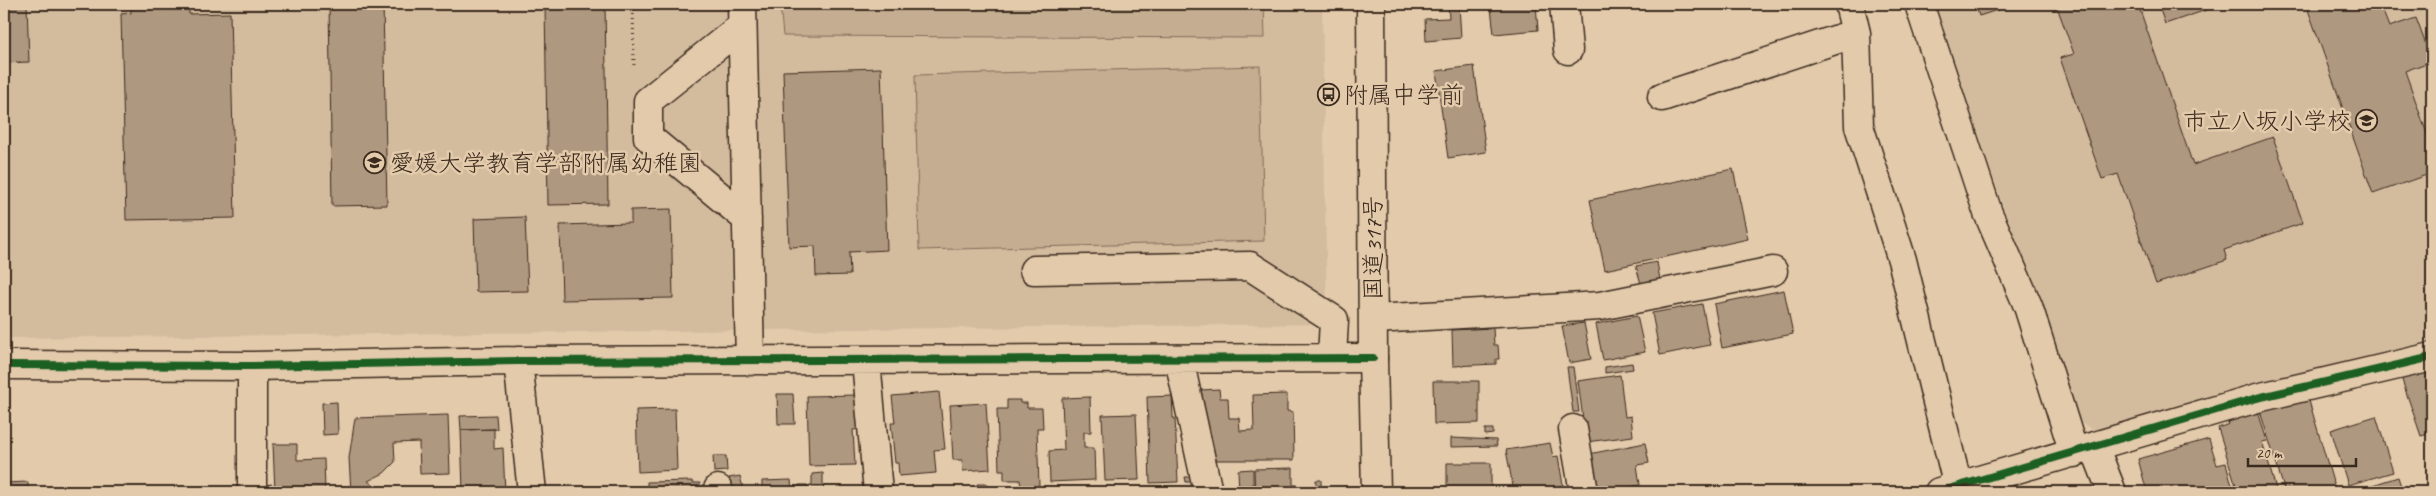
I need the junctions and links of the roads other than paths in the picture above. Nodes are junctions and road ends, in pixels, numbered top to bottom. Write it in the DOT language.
graph roads {
  1 [pos="1371,4"];
  2 [pos="1564,4"];
  3 [pos="1850,4"];
  4 [pos="1919,4"];
  5 [pos="742,15"];
  6 [pos="1856,33"];
  7 [pos="1568,50"];
  8 [pos="1662,97"];
  9 [pos="747,219"];
  10 [pos="1034,270"];
  11 [pos="1773,271"];
  12 [pos="1374,319"];
  13 [pos="2432,357"];
  14 [pos="1332,358"];
  15 [pos="1373,358"];
  16 [pos="1179,359"];
  17 [pos="518,361"];
  18 [pos="750,361"];
  19 [pos="866,361"];
  20 [pos="4,365"];
  21 [pos="252,366"];
  22 [pos="1573,429"];
  23 [pos="2084,449"];
  24 [pos="1948,490"];
  25 [pos="252,492"];
  26 [pos="532,492"];
  27 [pos="878,492"];
  28 [pos="1208,492"];
  29 [pos="1376,492"];
  30 [pos="1584,492"];
  31 [pos="2112,492"];
  1 -- 12 [label="main road, 国道317号"];
  2 -- 7 [label="main road"];
  3 -- 6 [label="main road"];
  4 -- 23 [label="main road"];
  5 -- 9 [label="main road"];
  5 -- 9 [label="main road"];
  6 -- 8 [label="main road"];
  6 -- 24 [label="main road"];
  9 -- 18 [label="main road"];
  10 -- 14 [label="main road"];
  11 -- 12 [label="main road"];
  12 -- 15 [label="main road, 国道317号"];
  13 -- 23 [label="main road"];
  14 -- 15 [label="main road"];
  14 -- 16 [label="main road"];
  15 -- 29 [label="main road, 国道317号"];
  16 -- 19 [label="main road"];
  16 -- 28 [label="main road"];
  17 -- 18 [label="main road"];
  17 -- 21 [label="main road"];
  17 -- 26 [label="main road"];
  18 -- 19 [label="main road"];
  19 -- 27 [label="main road"];
  20 -- 21 [label="main road"];
  21 -- 25 [label="main road"];
  22 -- 30 [label="main road"];
  23 -- 24 [label="main road"];
  23 -- 31 [label="main road"];
}
